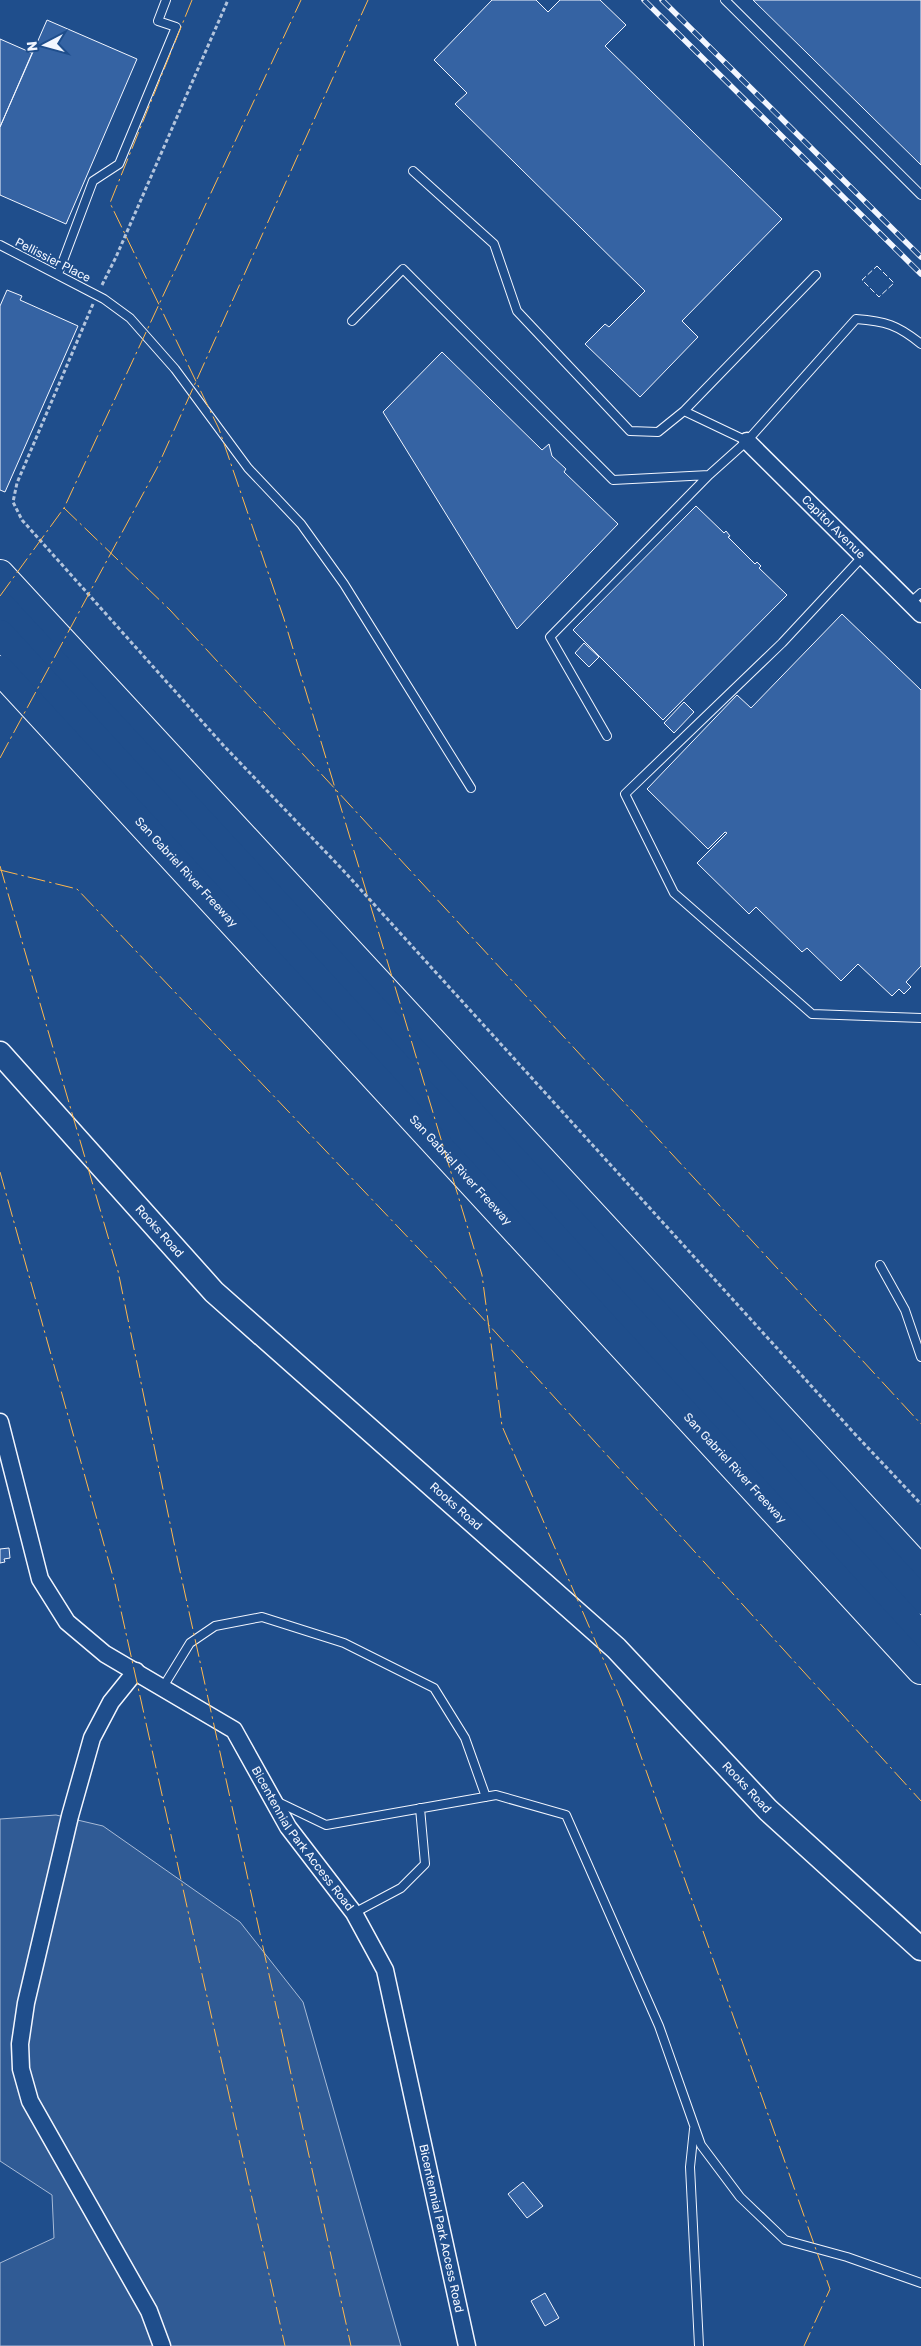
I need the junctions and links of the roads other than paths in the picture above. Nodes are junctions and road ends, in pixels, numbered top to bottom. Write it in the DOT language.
graph roads {
  1 [pos="166,0"];
  2 [pos="725,0"];
  3 [pos="413,171"];
  4 [pos="921,194"];
  5 [pos="0,245"];
  6 [pos="58,274"];
  7 [pos="816,275"];
  8 [pos="352,321"];
  9 [pos="921,344"];
  10 [pos="684,411"];
  11 [pos="747,441"];
  12 [pos="708,475"];
  13 [pos="863,556"];
  14 [pos="0,574"];
  15 [pos="917,603"];
  16 [pos="0,605"];
  17 [pos="0,634"];
  18 [pos="0,670"];
  19 [pos="607,736"];
  20 [pos="471,788"];
  21 [pos="921,1018"];
  22 [pos="0,1053"];
  23 [pos="880,1265"];
  24 [pos="921,1357"];
  25 [pos="0,1422"];
  26 [pos="921,1570"];
  27 [pos="921,1600"];
  28 [pos="921,1636"];
  29 [pos="921,1670"];
  30 [pos="136,1671"];
  31 [pos="163,1687"];
  32 [pos="486,1797"];
  33 [pos="272,1799"];
  34 [pos="420,1808"];
  35 [pos="354,1913"];
  36 [pos="921,1949"];
  37 [pos="695,2127"];
  38 [pos="921,2283"];
  39 [pos="162,2346"];
  40 [pos="466,2346"];
  41 [pos="699,2346"];
  1 -- 6 [label="lane"];
  2 -- 4 [label="lane"];
  3 -- 10 [label="lane"];
  5 -- 6 [label="lane, Pellissier Place"];
  6 -- 20 [label="lane, Pellissier Place"];
  7 -- 10 [label="lane"];
  8 -- 12 [label="lane"];
  9 -- 11 [label="lane"];
  10 -- 11 [label="lane"];
  11 -- 12 [label="lane"];
  11 -- 13 [label="street, Capitol Avenue"];
  12 -- 19 [label="lane"];
  13 -- 15 [label="street, Capitol Avenue"];
  13 -- 21 [label="lane"];
  14 -- 26 [label="highway"];
  16 -- 27 [label="highway"];
  17 -- 28 [label="highway"];
  18 -- 29 [label="highway, San Gabriel River Freeway"];
  22 -- 36 [label="street, Rooks Road"];
  23 -- 24 [label="lane"];
  25 -- 30 [label="street, Bicentennial Park Access Road"];
  30 -- 31 [label="street, Bicentennial Park Access Road"];
  30 -- 39 [label="street"];
  31 -- 32 [label="lane"];
  31 -- 33 [label="street, Bicentennial Park Access Road"];
  32 -- 34 [label="lane"];
  32 -- 37 [label="lane"];
  33 -- 34 [label="lane"];
  33 -- 35 [label="street, Bicentennial Park Access Road"];
  34 -- 35 [label="lane"];
  35 -- 40 [label="street, Bicentennial Park Access Road"];
  37 -- 38 [label="lane"];
  37 -- 41 [label="lane"];
}
